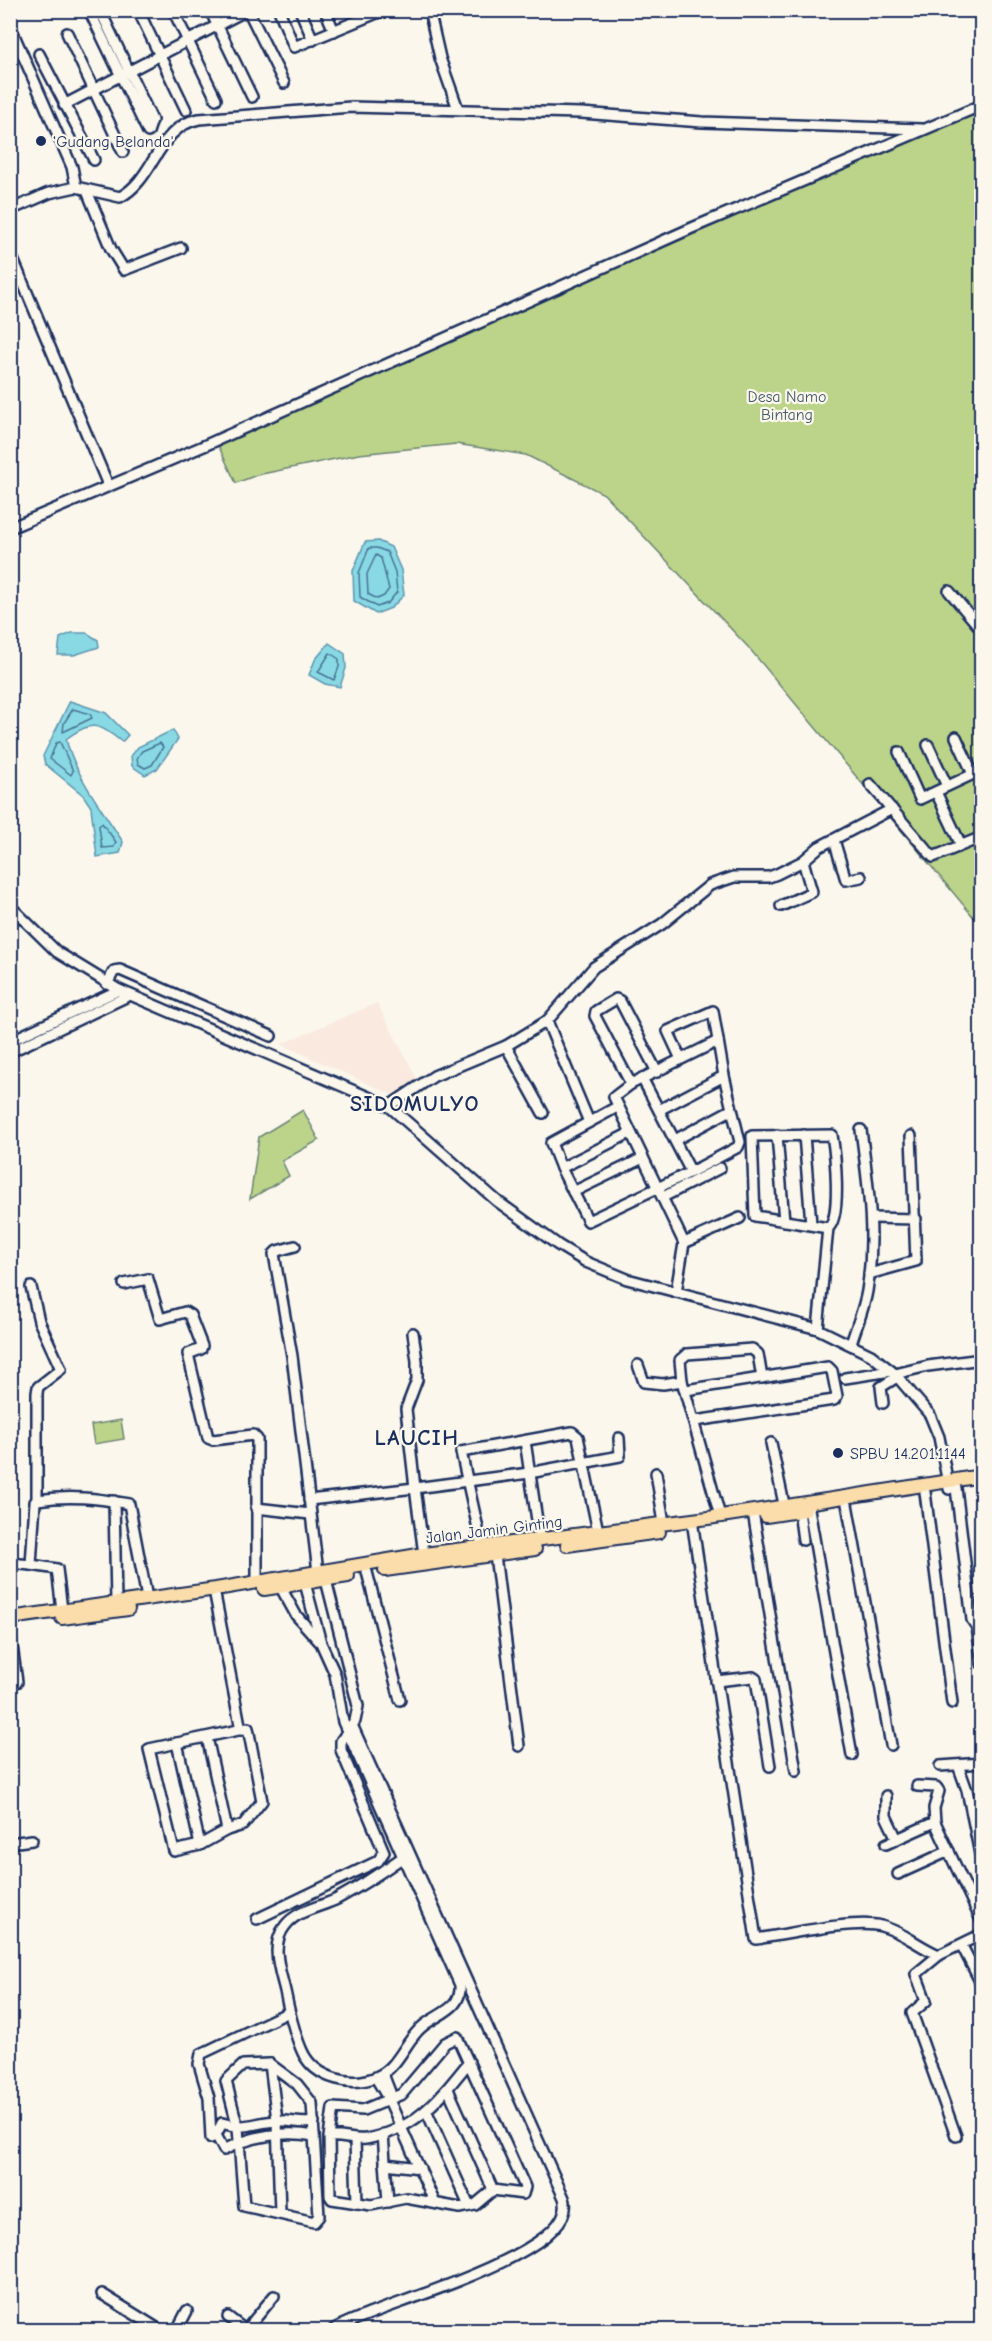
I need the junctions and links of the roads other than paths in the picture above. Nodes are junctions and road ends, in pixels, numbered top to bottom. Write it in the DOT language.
graph roads {
  1 [pos="89,10"];
  2 [pos="100,10"];
  3 [pos="138,10"];
  4 [pos="173,10"];
  5 [pos="210,10"];
  6 [pos="248,10"];
  7 [pos="279,10"];
  8 [pos="300,10"];
  9 [pos="325,10"];
  10 [pos="384,10"];
  11 [pos="429,10"];
  12 [pos="361,15"];
  13 [pos="10,26"];
  14 [pos="217,26"];
  15 [pos="334,31"];
  16 [pos="66,33"];
  17 [pos="313,40"];
  18 [pos="188,41"];
  19 [pos="39,54"];
  20 [pos="162,55"];
  21 [pos="126,74"];
  22 [pos="284,83"];
  23 [pos="94,90"];
  24 [pos="252,97"];
  25 [pos="216,99"];
  26 [pos="64,105"];
  27 [pos="981,105"];
  28 [pos="186,110"];
  29 [pos="458,110"];
  30 [pos="924,129"];
  31 [pos="123,152"];
  32 [pos="94,160"];
  33 [pos="76,186"];
  34 [pos="87,191"];
  35 [pos="10,210"];
  36 [pos="181,248"];
  37 [pos="11,254"];
  38 [pos="108,485"];
  39 [pos="10,528"];
  40 [pos="950,591"];
  41 [pos="981,630"];
  42 [pos="956,738"];
  43 [pos="928,745"];
  44 [pos="899,752"];
  45 [pos="977,772"];
  46 [pos="870,784"];
  47 [pos="947,786"];
  48 [pos="936,792"];
  49 [pos="892,809"];
  50 [pos="981,837"];
  51 [pos="834,840"];
  52 [pos="961,845"];
  53 [pos="803,861"];
  54 [pos="861,878"];
  55 [pos="10,906"];
  56 [pos="781,906"];
  57 [pos="107,984"];
  58 [pos="119,990"];
  59 [pos="130,995"];
  60 [pos="547,1021"];
  61 [pos="271,1036"];
  62 [pos="10,1041"];
  63 [pos="718,1041"];
  64 [pos="506,1046"];
  65 [pos="10,1052"];
  66 [pos="681,1059"];
  67 [pos="657,1072"];
  68 [pos="724,1077"];
  69 [pos="642,1078"];
  70 [pos="631,1084"];
  71 [pos="389,1106"];
  72 [pos="617,1107"];
  73 [pos="658,1110"];
  74 [pos="731,1110"];
  75 [pos="543,1113"];
  76 [pos="590,1122"];
  77 [pos="861,1130"];
  78 [pos="630,1133"];
  79 [pos="777,1135"];
  80 [pos="804,1135"];
  81 [pos="910,1136"];
  82 [pos="675,1140"];
  83 [pos="644,1158"];
  84 [pos="561,1168"];
  85 [pos="720,1168"];
  86 [pos="691,1172"];
  87 [pos="573,1192"];
  88 [pos="661,1193"];
  89 [pos="740,1218"];
  90 [pos="871,1218"];
  91 [pos="916,1220"];
  92 [pos="783,1221"];
  93 [pos="810,1224"];
  94 [pos="828,1228"];
  95 [pos="684,1243"];
  96 [pos="296,1246"];
  97 [pos="869,1274"];
  98 [pos="124,1284"];
  99 [pos="31,1287"];
  100 [pos="676,1292"];
  101 [pos="818,1329"];
  102 [pos="412,1333"];
  103 [pos="851,1344"];
  104 [pos="981,1359"];
  105 [pos="638,1365"];
  106 [pos="894,1374"];
  107 [pos="762,1378"];
  108 [pos="845,1378"];
  109 [pos="684,1385"];
  110 [pos="884,1403"];
  111 [pos="695,1422"];
  112 [pos="619,1438"];
  113 [pos="525,1441"];
  114 [pos="771,1443"];
  115 [pos="584,1462"];
  116 [pos="529,1473"];
  117 [pos="656,1473"];
  118 [pos="981,1476"];
  119 [pos="467,1482"];
  120 [pos="952,1484"];
  121 [pos="981,1485"];
  122 [pos="416,1488"];
  123 [pos="925,1492"];
  124 [pos="38,1500"];
  125 [pos="309,1500"];
  126 [pos="114,1501"];
  127 [pos="784,1504"];
  128 [pos="847,1504"];
  129 [pos="256,1508"];
  130 [pos="804,1510"];
  131 [pos="310,1514"];
  132 [pos="720,1516"];
  133 [pos="754,1518"];
  134 [pos="664,1523"];
  135 [pos="693,1527"];
  136 [pos="598,1531"];
  137 [pos="540,1540"];
  138 [pos="803,1540"];
  139 [pos="424,1554"];
  140 [pos="487,1554"];
  141 [pos="10,1563"];
  142 [pos="31,1565"];
  143 [pos="367,1572"];
  144 [pos="322,1576"];
  145 [pos="257,1582"];
  146 [pos="305,1583"];
  147 [pos="280,1586"];
  148 [pos="215,1595"];
  149 [pos="147,1598"];
  150 [pos="116,1603"];
  151 [pos="62,1610"];
  152 [pos="10,1618"];
  153 [pos="10,1625"];
  154 [pos="10,1631"];
  155 [pos="321,1643"];
  156 [pos="981,1664"];
  157 [pos="716,1681"];
  158 [pos="17,1682"];
  159 [pos="400,1700"];
  160 [pos="952,1703"];
  161 [pos="241,1730"];
  162 [pos="350,1730"];
  163 [pos="207,1737"];
  164 [pos="177,1743"];
  165 [pos="891,1745"];
  166 [pos="519,1746"];
  167 [pos="852,1755"];
  168 [pos="981,1763"];
  169 [pos="958,1765"];
  170 [pos="770,1766"];
  171 [pos="940,1766"];
  172 [pos="796,1771"];
  173 [pos="918,1786"];
  174 [pos="886,1796"];
  175 [pos="935,1822"];
  176 [pos="227,1830"];
  177 [pos="897,1839"];
  178 [pos="32,1840"];
  179 [pos="10,1843"];
  180 [pos="886,1844"];
  181 [pos="200,1845"];
  182 [pos="949,1851"];
  183 [pos="403,1857"];
  184 [pos="981,1864"];
  185 [pos="898,1874"];
  186 [pos="257,1919"];
  187 [pos="981,1922"];
  188 [pos="981,1934"];
  189 [pos="962,1946"];
  190 [pos="939,1955"];
  191 [pos="981,1985"];
  192 [pos="289,2012"];
  193 [pos="469,2062"];
  194 [pos="270,2064"];
  195 [pos="379,2076"];
  196 [pos="448,2089"];
  197 [pos="389,2100"];
  198 [pos="427,2112"];
  199 [pos="277,2120"];
  200 [pos="314,2122"];
  201 [pos="402,2127"];
  202 [pos="238,2128"];
  203 [pos="275,2134"];
  204 [pos="383,2134"];
  205 [pos="216,2135"];
  206 [pos="314,2136"];
  207 [pos="956,2136"];
  208 [pos="329,2137"];
  209 [pos="355,2140"];
  210 [pos="238,2143"];
  211 [pos="385,2164"];
  212 [pos="420,2169"];
  213 [pos="493,2190"];
  214 [pos="434,2201"];
  215 [pos="388,2202"];
  216 [pos="357,2203"];
  217 [pos="469,2206"];
  218 [pos="280,2213"];
  219 [pos="102,2294"];
  220 [pos="274,2296"];
  221 [pos="187,2311"];
  222 [pos="228,2317"];
  223 [pos="160,2331"];
  224 [pos="177,2331"];
  225 [pos="245,2331"];
  226 [pos="333,2331"];
  1 -- 21 [label="street"];
  2 -- 21 [label="street"];
  3 -- 20 [label="street"];
  4 -- 18 [label="street"];
  5 -- 14 [label="street"];
  6 -- 14 [label="street"];
  6 -- 22 [label="street"];
  7 -- 17 [label="street"];
  8 -- 17 [label="street"];
  9 -- 15 [label="street"];
  10 -- 12 [label="street"];
  11 -- 29 [label="street"];
  12 -- 15 [label="street"];
  13 -- 33 [label="street"];
  14 -- 18 [label="street"];
  14 -- 24 [label="street"];
  15 -- 17 [label="street"];
  16 -- 23 [label="street"];
  18 -- 20 [label="street"];
  18 -- 25 [label="street"];
  19 -- 26 [label="street"];
  20 -- 21 [label="street"];
  20 -- 28 [label="street"];
  21 -- 21 [label="street"];
  21 -- 23 [label="street"];
  23 -- 26 [label="street"];
  23 -- 31 [label="street"];
  26 -- 32 [label="street"];
  27 -- 30 [label="street"];
  29 -- 30 [label="street"];
  29 -- 34 [label="street"];
  30 -- 38 [label="street"];
  33 -- 34 [label="street"];
  33 -- 35 [label="street"];
  34 -- 36 [label="street"];
  37 -- 38 [label="street"];
  38 -- 39 [label="street"];
  40 -- 41 [label="street"];
  42 -- 45 [label="street"];
  43 -- 47 [label="street"];
  44 -- 48 [label="street"];
  45 -- 47 [label="street"];
  46 -- 49 [label="street"];
  47 -- 48 [label="street"];
  48 -- 52 [label="street"];
  49 -- 51 [label="street"];
  49 -- 52 [label="street"];
  50 -- 52 [label="street"];
  51 -- 53 [label="street"];
  51 -- 54 [label="street"];
  53 -- 56 [label="street"];
  53 -- 60 [label="street"];
  55 -- 57 [label="street"];
  57 -- 58 [label="street"];
  57 -- 61 [label="street"];
  58 -- 59 [label="street"];
  58 -- 62 [label="street"];
  59 -- 65 [label="street"];
  59 -- 71 [label="street"];
  60 -- 64 [label="street"];
  60 -- 76 [label="street"];
  63 -- 66 [label="street"];
  63 -- 66 [label="street"];
  63 -- 68 [label="street"];
  64 -- 71 [label="street"];
  64 -- 75 [label="street"];
  66 -- 67 [label="street"];
  67 -- 69 [label="street"];
  67 -- 70 [label="street"];
  68 -- 73 [label="street"];
  68 -- 74 [label="street"];
  69 -- 70 [label="street"];
  69 -- 73 [label="street"];
  70 -- 72 [label="street"];
  71 -- 100 [label="street"];
  72 -- 76 [label="street"];
  72 -- 78 [label="street"];
  73 -- 82 [label="street"];
  74 -- 82 [label="street"];
  74 -- 86 [label="street"];
  76 -- 84 [label="street"];
  77 -- 90 [label="street"];
  78 -- 83 [label="street"];
  78 -- 84 [label="street"];
  79 -- 80 [label="street"];
  79 -- 92 [label="street"];
  79 -- 92 [label="street"];
  80 -- 93 [label="street"];
  80 -- 94 [label="street"];
  81 -- 91 [label="street"];
  82 -- 86 [label="street"];
  83 -- 87 [label="street"];
  83 -- 88 [label="street"];
  84 -- 87 [label="street"];
  85 -- 88 [label="street"];
  86 -- 88 [label="street"];
  87 -- 88 [label="street"];
  88 -- 95 [label="street"];
  89 -- 95 [label="street"];
  90 -- 91 [label="street"];
  90 -- 97 [label="street"];
  91 -- 97 [label="street"];
  92 -- 93 [label="street"];
  93 -- 94 [label="street"];
  94 -- 101 [label="street"];
  95 -- 100 [label="street"];
  96 -- 125 [label="street"];
  97 -- 103 [label="street"];
  98 -- 129 [label="street"];
  99 -- 124 [label="street"];
  100 -- 101 [label="street"];
  101 -- 103 [label="street"];
  102 -- 122 [label="street"];
  103 -- 106 [label="street"];
  104 -- 106 [label="street"];
  105 -- 109 [label="street"];
  106 -- 108 [label="street"];
  106 -- 110 [label="street"];
  106 -- 120 [label="street"];
  107 -- 109 [label="street"];
  107 -- 109 [label="street"];
  107 -- 111 [label="street"];
  109 -- 111 [label="street"];
  111 -- 132 [label="street"];
  112 -- 115 [label="street"];
  113 -- 115 [label="street"];
  113 -- 116 [label="street"];
  113 -- 119 [label="street"];
  114 -- 127 [label="street"];
  115 -- 116 [label="street"];
  115 -- 136 [label="street"];
  116 -- 119 [label="street"];
  116 -- 137 [label="street"];
  117 -- 134 [label="street"];
  118 -- 120 [label="highway, Jalan Jamin Ginting"];
  119 -- 122 [label="street"];
  119 -- 140 [label="street"];
  120 -- 121 [label="highway, Jalan Jamin Ginting"];
  120 -- 123 [label="highway, Jalan Jamin Ginting"];
  120 -- 127 [label="highway, Jalan Jamin Ginting"];
  120 -- 156 [label="street"];
  122 -- 125 [label="street"];
  122 -- 139 [label="street"];
  123 -- 128 [label="highway, Jalan Jamin Ginting"];
  123 -- 160 [label="street"];
  124 -- 126 [label="street"];
  124 -- 142 [label="street"];
  125 -- 131 [label="street"];
  126 -- 149 [label="street"];
  126 -- 150 [label="street"];
  127 -- 132 [label="highway, Jalan Jamin Ginting"];
  128 -- 130 [label="highway, Jalan Jamin Ginting"];
  128 -- 165 [label="street"];
  129 -- 131 [label="street"];
  129 -- 145 [label="street"];
  130 -- 133 [label="highway, Jalan Jamin Ginting"];
  130 -- 138 [label="street"];
  130 -- 167 [label="street"];
  131 -- 144 [label="street"];
  132 -- 134 [label="highway, Jalan Jamin Ginting"];
  133 -- 135 [label="highway, Jalan Jamin Ginting"];
  133 -- 172 [label="street"];
  134 -- 136 [label="highway, Jalan Jamin Ginting"];
  135 -- 140 [label="highway, Jalan Jamin Ginting"];
  135 -- 157 [label="street"];
  136 -- 137 [label="highway, Jalan Jamin Ginting"];
  137 -- 140 [label="highway, Jalan Jamin Ginting"];
  139 -- 140 [label="highway, Jalan Jamin Ginting"];
  139 -- 144 [label="highway, Jalan Jamin Ginting"];
  140 -- 143 [label="highway, Jalan Jamin Ginting"];
  140 -- 166 [label="street"];
  141 -- 142 [label="street"];
  142 -- 151 [label="street"];
  143 -- 144 [label="highway, Jalan Jamin Ginting"];
  143 -- 159 [label="street"];
  144 -- 145 [label="highway, Jalan Jamin Ginting"];
  144 -- 146 [label="highway, Jalan Jamin Ginting"];
  144 -- 162 [label="street"];
  145 -- 149 [label="highway, Jalan Jamin Ginting"];
  146 -- 147 [label="highway, Jalan Jamin Ginting"];
  146 -- 155 [label="street"];
  147 -- 148 [label="highway, Jalan Jamin Ginting"];
  147 -- 155 [label="street"];
  148 -- 153 [label="highway, Jalan Jamin Ginting"];
  148 -- 161 [label="street"];
  149 -- 150 [label="highway, Jalan Jamin Ginting"];
  150 -- 151 [label="highway, Jalan Jamin Ginting"];
  151 -- 152 [label="highway, Jalan Jamin Ginting"];
  154 -- 158 [label="street"];
  155 -- 162 [label="street"];
  157 -- 170 [label="street"];
  157 -- 190 [label="street"];
  161 -- 163 [label="street"];
  161 -- 176 [label="street"];
  162 -- 183 [label="street"];
  162 -- 186 [label="street"];
  162 -- 226 [label="street"];
  163 -- 164 [label="street"];
  163 -- 176 [label="street"];
  164 -- 181 [label="street"];
  164 -- 181 [label="street"];
  168 -- 169 [label="street"];
  169 -- 171 [label="street"];
  169 -- 184 [label="street"];
  173 -- 175 [label="street"];
  174 -- 177 [label="street"];
  175 -- 177 [label="street"];
  175 -- 182 [label="street"];
  176 -- 181 [label="street"];
  177 -- 180 [label="street"];
  178 -- 179 [label="street"];
  182 -- 185 [label="street"];
  182 -- 187 [label="street"];
  183 -- 192 [label="street"];
  183 -- 195 [label="street"];
  188 -- 189 [label="street"];
  189 -- 190 [label="street"];
  189 -- 191 [label="street"];
  190 -- 207 [label="street"];
  192 -- 195 [label="street"];
  192 -- 205 [label="street"];
  193 -- 196 [label="street"];
  193 -- 197 [label="street"];
  193 -- 213 [label="street"];
  194 -- 199 [label="street"];
  194 -- 200 [label="street"];
  194 -- 202 [label="street"];
  195 -- 197 [label="street"];
  196 -- 198 [label="street"];
  196 -- 213 [label="street"];
  197 -- 201 [label="street"];
  197 -- 208 [label="street"];
  198 -- 201 [label="street"];
  198 -- 217 [label="street"];
  199 -- 200 [label="street"];
  199 -- 202 [label="street"];
  199 -- 203 [label="street"];
  200 -- 206 [label="street"];
  201 -- 204 [label="street"];
  201 -- 212 [label="street"];
  202 -- 205 [label="street"];
  202 -- 210 [label="street"];
  203 -- 206 [label="street"];
  203 -- 210 [label="street"];
  203 -- 218 [label="street"];
  204 -- 209 [label="street"];
  204 -- 211 [label="street"];
  205 -- 210 [label="street"];
  206 -- 218 [label="street"];
  208 -- 209 [label="street"];
  208 -- 216 [label="street"];
  209 -- 216 [label="street"];
  210 -- 218 [label="street"];
  211 -- 212 [label="street"];
  211 -- 215 [label="street"];
  212 -- 214 [label="street"];
  213 -- 217 [label="street"];
  214 -- 215 [label="street"];
  214 -- 217 [label="street"];
  215 -- 216 [label="street"];
  219 -- 223 [label="street"];
  220 -- 225 [label="street"];
  221 -- 224 [label="street"];
  222 -- 225 [label="street"];
}
